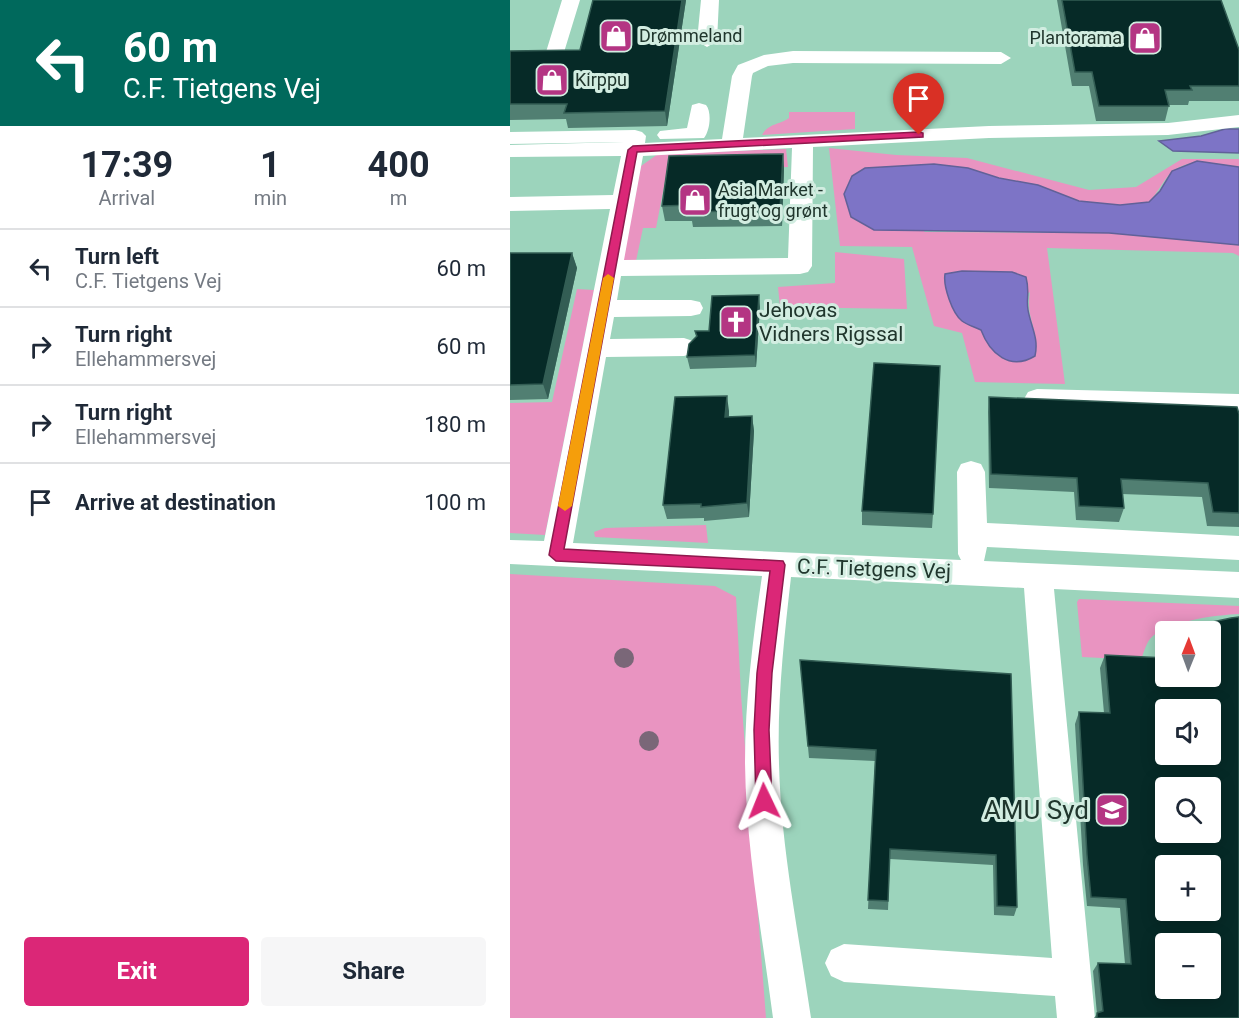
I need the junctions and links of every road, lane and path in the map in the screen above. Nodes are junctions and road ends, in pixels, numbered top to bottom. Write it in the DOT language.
graph roads {
  1 [pos="571,0"];
  2 [pos="710,0"];
  3 [pos="707,41"];
  4 [pos="510,58"];
  5 [pos="1001,58"];
  6 [pos="699,109"];
  7 [pos="1239,121"];
  8 [pos="510,138"];
  9 [pos="803,141"];
  10 [pos="634,143"];
  11 [pos="732,144"];
  12 [pos="510,151"];
  13 [pos="623,202"];
  14 [pos="510,204"];
  15 [pos="610,268"];
  16 [pos="691,308"];
  17 [pos="603,309"];
  18 [pos="684,347"];
  19 [pos="595,348"];
  20 [pos="1037,399"];
  21 [pos="1239,405"];
  22 [pos="972,472"];
  23 [pos="973,534"];
  24 [pos="1239,548"];
  25 [pos="510,552"];
  26 [pos="556,555"];
  27 [pos="778,565"];
  28 [pos="973,573"];
  29 [pos="1038,576"];
  30 [pos="1239,585"];
  31 [pos="844,963"];
  32 [pos="1073,978"];
  33 [pos="792,1018"];
  34 [pos="1076,1018"];
  1 -- 4 [label="street"];
  2 -- 3 [label="street"];
  5 -- 11 [label="street"];
  6 -- 10 [label="street"];
  7 -- 9 [label="street"];
  8 -- 10 [label="street"];
  9 -- 11 [label="street"];
  9 -- 15 [label="street"];
  10 -- 11 [label="street"];
  10 -- 12 [label="street"];
  10 -- 13 [label="street"];
  13 -- 14 [label="street"];
  13 -- 15 [label="street"];
  15 -- 17 [label="street"];
  16 -- 17 [label="street"];
  17 -- 19 [label="street"];
  18 -- 19 [label="street"];
  19 -- 26 [label="street"];
  20 -- 21 [label="street"];
  22 -- 23 [label="street"];
  23 -- 24 [label="street"];
  23 -- 28 [label="street"];
  25 -- 26 [label="street, C.F. Tietgens Vej"];
  26 -- 27 [label="street, C.F. Tietgens Vej"];
  27 -- 28 [label="street, C.F. Tietgens Vej"];
  27 -- 33 [label="street"];
  28 -- 29 [label="street, C.F. Tietgens Vej"];
  29 -- 30 [label="street, C.F. Tietgens Vej"];
  29 -- 32 [label="street"];
  31 -- 32 [label="street"];
  32 -- 34 [label="street"];
}
